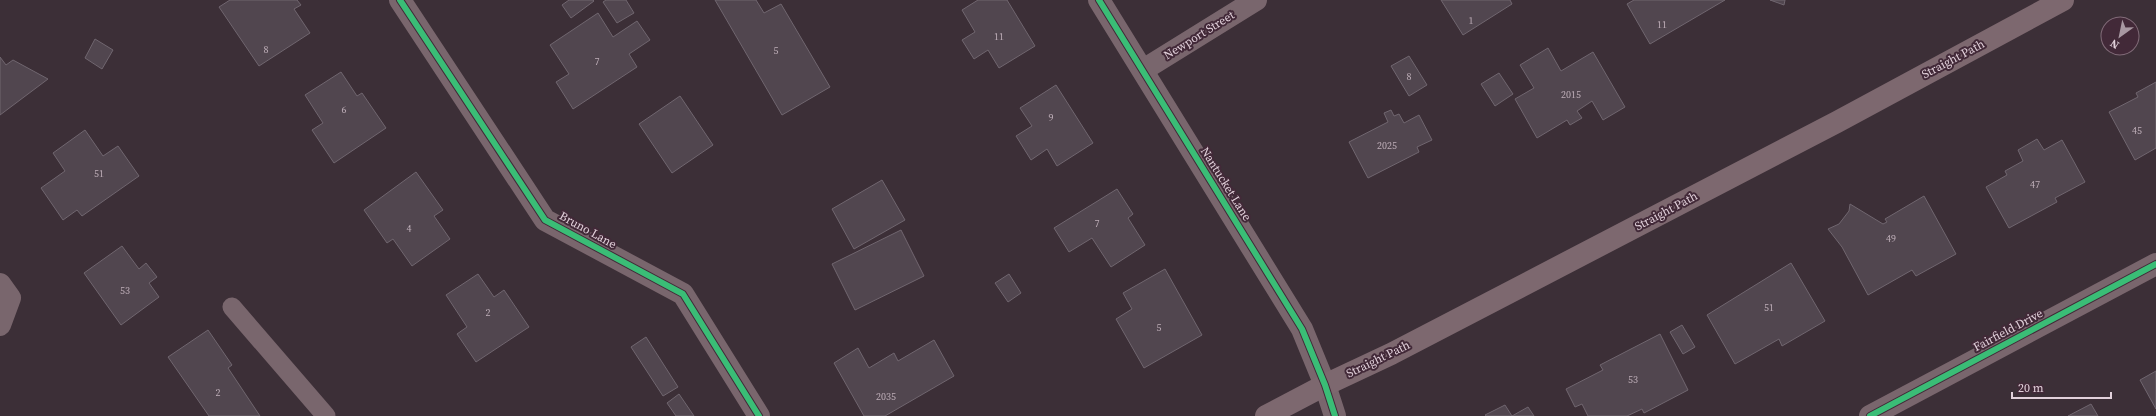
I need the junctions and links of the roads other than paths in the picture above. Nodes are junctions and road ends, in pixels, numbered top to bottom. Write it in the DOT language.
graph roads {
  1 [pos="400,0"];
  2 [pos="1099,0"];
  3 [pos="1256,0"];
  4 [pos="2064,0"];
  5 [pos="1143,70"];
  6 [pos="2156,264"];
  7 [pos="0,284"];
  8 [pos="232,307"];
  9 [pos="0,325"];
  10 [pos="1326,385"];
  11 [pos="326,416"];
  12 [pos="760,416"];
  13 [pos="1266,416"];
  14 [pos="1335,416"];
  15 [pos="1870,416"];
  1 -- 12 [label="street, Bruno Lane"];
  2 -- 5 [label="street, Nantucket Lane"];
  3 -- 5 [label="street, Newport Street"];
  4 -- 10 [label="main road, Straight Path"];
  5 -- 10 [label="street, Nantucket Lane"];
  6 -- 15 [label="street, Fairfield Drive"];
  7 -- 9 [label="street"];
  8 -- 11 [label="lane"];
  10 -- 13 [label="main road, Straight Path"];
  10 -- 14 [label="street"];
}
